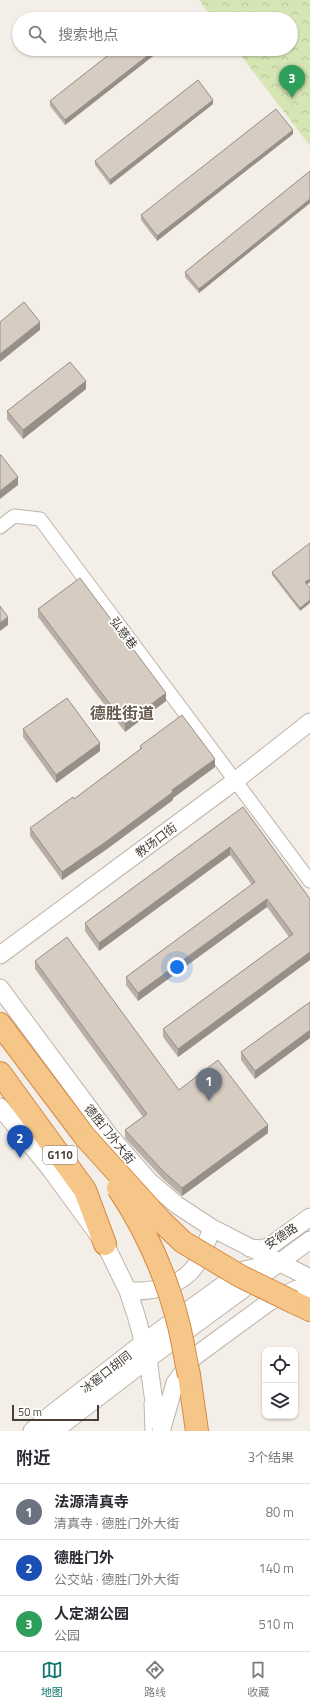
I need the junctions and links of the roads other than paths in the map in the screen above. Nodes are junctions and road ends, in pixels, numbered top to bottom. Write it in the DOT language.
graph roads {
  1 [pos="0,527"];
  2 [pos="310,722"];
  3 [pos="235,782"];
  4 [pos="310,881"];
  5 [pos="0,956"];
  6 [pos="0,988"];
  7 [pos="0,1024"];
  8 [pos="0,1074"];
  9 [pos="0,1107"];
  10 [pos="86,1138"];
  11 [pos="310,1216"];
  12 [pos="212,1228"];
  13 [pos="310,1240"];
  14 [pos="106,1244"];
  15 [pos="249,1248"];
  16 [pos="279,1262"];
  17 [pos="310,1278"];
  18 [pos="310,1289"];
  19 [pos="128,1291"];
  20 [pos="310,1310"];
  21 [pos="145,1351"];
  22 [pos="158,1430"];
  23 [pos="32,1431"];
  24 [pos="54,1431"];
  25 [pos="197,1431"];
  1 -- 3 [label="street, 弘慈巷"];
  2 -- 3 [label="street, 教场口街"];
  3 -- 4 [label="street, 弘慈巷"];
  3 -- 5 [label="street, 教场口街"];
  6 -- 12 [label="street, 德胜门外大街"];
  7 -- 10 [label="highway, 德胜门外大街 / G110"];
  8 -- 14 [label="highway, G110"];
  9 -- 14 [label="street"];
  10 -- 20 [label="highway, bridge"];
  10 -- 25 [label="highway, bridge"];
  11 -- 15 [label="street, 安德路"];
  12 -- 15 [label="street, 德胜门外大街"];
  12 -- 19 [label="street"];
  13 -- 16 [label="street, 安德路"];
  14 -- 19 [label="street"];
  15 -- 16 [label="street, 德胜门外大街"];
  16 -- 17 [label="street, 德胜门外大街"];
  16 -- 21 [label="street, 安德路"];
  18 -- 22 [label="street"];
  19 -- 21 [label="street"];
  21 -- 22 [label="street"];
  21 -- 23 [label="street, 冰窖口胡同"];
  21 -- 24 [label="street, 冰窖口胡同"];
}
